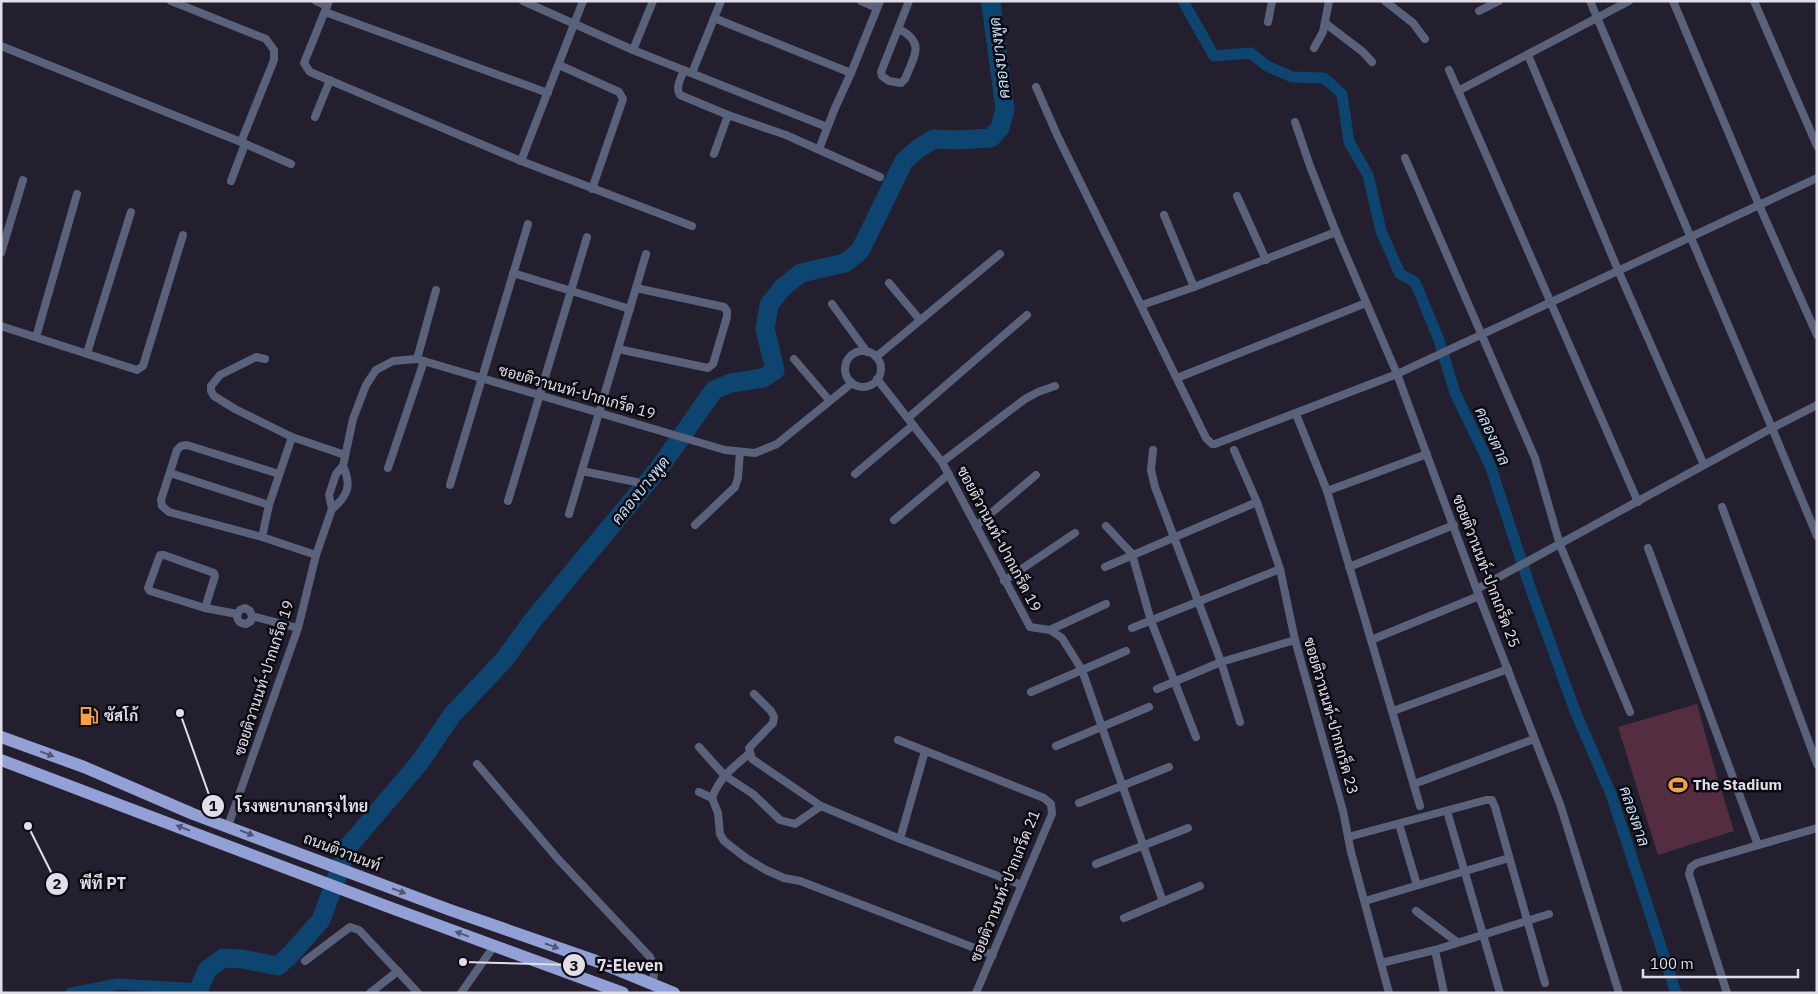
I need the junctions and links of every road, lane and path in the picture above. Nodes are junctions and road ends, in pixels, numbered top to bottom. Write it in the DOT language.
graph roads {
  1 [pos="171,1"];
  2 [pos="316,1"];
  3 [pos="523,1"];
  4 [pos="583,1"];
  5 [pos="653,1"];
  6 [pos="721,1"];
  7 [pos="861,1"];
  8 [pos="909,1"];
  9 [pos="1272,1"];
  10 [pos="1328,1"];
  11 [pos="1385,1"];
  12 [pos="1499,1"];
  13 [pos="1590,1"];
  14 [pos="1629,1"];
  15 [pos="1673,1"];
  16 [pos="1754,1"];
  17 [pos="878,4"];
  18 [pos="327,6"];
  19 [pos="1479,11"];
  20 [pos="1597,17"];
  21 [pos="714,18"];
  22 [pos="1268,22"];
  23 [pos="1325,23"];
  24 [pos="575,24"];
  25 [pos="899,29"];
  26 [pos="1425,39"];
  27 [pos="1,46"];
  28 [pos="1314,48"];
  29 [pos="634,50"];
  30 [pos="1528,55"];
  31 [pos="1372,62"];
  32 [pos="559,65"];
  33 [pos="684,70"];
  34 [pos="1449,70"];
  35 [pos="692,73"];
  36 [pos="851,74"];
  37 [pos="330,80"];
  38 [pos="1036,87"];
  39 [pos="1458,91"];
  40 [pos="548,93"];
  41 [pos="728,115"];
  42 [pos="315,117"];
  43 [pos="1295,122"];
  44 [pos="827,127"];
  45 [pos="243,143"];
  46 [pos="1817,146"];
  47 [pos="819,149"];
  48 [pos="714,154"];
  49 [pos="1405,158"];
  50 [pos="521,161"];
  51 [pos="291,164"];
  52 [pos="880,177"];
  53 [pos="1817,178"];
  54 [pos="23,180"];
  55 [pos="231,181"];
  56 [pos="592,189"];
  57 [pos="77,194"];
  58 [pos="1237,196"];
  59 [pos="1759,205"];
  60 [pos="130,212"];
  61 [pos="1164,215"];
  62 [pos="528,224"];
  63 [pos="692,226"];
  64 [pos="1336,232"];
  65 [pos="183,235"];
  66 [pos="1691,236"];
  67 [pos="587,237"];
  68 [pos="1,253"];
  69 [pos="646,254"];
  70 [pos="1000,254"];
  71 [pos="1266,260"];
  72 [pos="1618,270"];
  73 [pos="513,273"];
  74 [pos="889,283"];
  75 [pos="636,288"];
  76 [pos="1194,288"];
  77 [pos="436,290"];
  78 [pos="572,290"];
  79 [pos="1551,302"];
  80 [pos="1366,303"];
  81 [pos="832,304"];
  82 [pos="1142,305"];
  83 [pos="630,309"];
  84 [pos="1027,315"];
  85 [pos="920,320"];
  86 [pos="1,326"];
  87 [pos="1483,334"];
  88 [pos="1817,335"];
  89 [pos="36,337"];
  90 [pos="618,349"];
  91 [pos="867,352"];
  92 [pos="87,353"];
  93 [pos="876,357"];
  94 [pos="265,359"];
  95 [pos="794,359"];
  96 [pos="421,360"];
  97 [pos="1397,374"];
  98 [pos="481,378"];
  99 [pos="1177,378"];
  100 [pos="877,379"];
  101 [pos="852,383"];
  102 [pos="1055,386"];
  103 [pos="540,396"];
  104 [pos="829,400"];
  105 [pos="1817,405"];
  106 [pos="598,413"];
  107 [pos="1296,414"];
  108 [pos="908,418"];
  109 [pos="913,425"];
  110 [pos="1772,428"];
  111 [pos="292,438"];
  112 [pos="1153,450"];
  113 [pos="1234,450"];
  114 [pos="740,452"];
  115 [pos="1427,454"];
  116 [pos="345,455"];
  117 [pos="942,462"];
  118 [pos="1704,465"];
  119 [pos="343,466"];
  120 [pos="388,468"];
  121 [pos="582,470"];
  122 [pos="170,473"];
  123 [pos="279,474"];
  124 [pos="854,474"];
  125 [pos="949,474"];
  126 [pos="1036,475"];
  127 [pos="636,482"];
  128 [pos="450,485"];
  129 [pos="1327,491"];
  130 [pos="508,501"];
  131 [pos="1257,502"];
  132 [pos="1638,502"];
  133 [pos="269,505"];
  134 [pos="1722,507"];
  135 [pos="332,509"];
  136 [pos="569,514"];
  137 [pos="894,520"];
  138 [pos="695,525"];
  139 [pos="1454,525"];
  140 [pos="976,526"];
  141 [pos="1106,526"];
  142 [pos="1075,533"];
  143 [pos="1175,536"];
  144 [pos="1817,536"];
  145 [pos="262,537"];
  146 [pos="1560,545"];
  147 [pos="1648,548"];
  148 [pos="1132,554"];
  149 [pos="316,555"];
  150 [pos="1105,567"];
  151 [pos="1349,567"];
  152 [pos="1280,569"];
  153 [pos="1004,581"];
  154 [pos="1478,593"];
  155 [pos="1199,601"];
  156 [pos="1106,604"];
  157 [pos="205,608"];
  158 [pos="1151,621"];
  159 [pos="298,628"];
  160 [pos="1132,628"];
  161 [pos="1050,630"];
  162 [pos="1295,640"];
  163 [pos="1371,640"];
  164 [pos="1126,651"];
  165 [pos="1221,662"];
  166 [pos="1508,669"];
  167 [pos="1082,670"];
  168 [pos="1175,683"];
  169 [pos="1157,689"];
  170 [pos="1031,692"];
  171 [pos="754,694"];
  172 [pos="1149,707"];
  173 [pos="1393,711"];
  174 [pos="1630,712"];
  175 [pos="1240,722"];
  176 [pos="1102,727"];
  177 [pos="1,737"];
  178 [pos="1196,737"];
  179 [pos="1534,738"];
  180 [pos="898,740"];
  181 [pos="1056,746"];
  182 [pos="699,748"];
  183 [pos="925,751"];
  184 [pos="749,754"];
  185 [pos="1,760"];
  186 [pos="477,764"];
  187 [pos="1817,764"];
  188 [pos="1169,767"];
  189 [pos="724,775"];
  190 [pos="1414,784"];
  191 [pos="1123,785"];
  192 [pos="699,792"];
  193 [pos="712,798"];
  194 [pos="1079,803"];
  195 [pos="821,806"];
  196 [pos="1420,806"];
  197 [pos="1447,811"];
  198 [pos="1399,824"];
  199 [pos="228,826"];
  200 [pos="1188,828"];
  201 [pos="1817,828"];
  202 [pos="1348,837"];
  203 [pos="900,839"];
  204 [pos="1144,845"];
  205 [pos="1758,845"];
  206 [pos="1509,858"];
  207 [pos="1096,864"];
  208 [pos="1464,871"];
  209 [pos="1022,885"];
  210 [pos="1418,885"];
  211 [pos="1200,886"];
  212 [pos="1365,901"];
  213 [pos="1163,902"];
  214 [pos="1416,911"];
  215 [pos="1549,914"];
  216 [pos="1124,918"];
  217 [pos="1527,920"];
  218 [pos="1482,934"];
  219 [pos="1457,942"];
  220 [pos="494,946"];
  221 [pos="1435,950"];
  222 [pos="993,955"];
  223 [pos="305,961"];
  224 [pos="1382,963"];
  225 [pos="398,972"];
  226 [pos="1545,983"];
  227 [pos="652,984"];
  228 [pos="370,993"];
  229 [pos="418,993"];
  230 [pos="461,993"];
  231 [pos="623,993"];
  232 [pos="674,993"];
  233 [pos="976,993"];
  234 [pos="1389,993"];
  235 [pos="1444,993"];
  236 [pos="1500,993"];
  237 [pos="1619,993"];
  238 [pos="1727,993"];
  1 -- 45 [label="street"];
  2 -- 18 [label="street"];
  3 -- 24 [label="street"];
  4 -- 24 [label="street"];
  5 -- 29 [label="street"];
  6 -- 21 [label="street"];
  7 -- 17 [label="street"];
  8 -- 25 [label="street"];
  9 -- 22 [label="street"];
  10 -- 23 [label="street"];
  11 -- 26 [label="street"];
  12 -- 19 [label="street"];
  13 -- 20 [label="street"];
  14 -- 20 [label="street"];
  15 -- 59 [label="street"];
  16 -- 46 [label="street"];
  17 -- 36 [label="street"];
  18 -- 37 [label="street"];
  18 -- 40 [label="street"];
  20 -- 30 [label="street"];
  20 -- 66 [label="street"];
  21 -- 35 [label="street"];
  21 -- 36 [label="street"];
  23 -- 28 [label="street"];
  23 -- 31 [label="street"];
  24 -- 29 [label="street"];
  24 -- 32 [label="street"];
  25 -- 25 [label="street"];
  27 -- 45 [label="street"];
  29 -- 33 [label="street"];
  30 -- 39 [label="street"];
  30 -- 72 [label="street"];
  32 -- 40 [label="street"];
  32 -- 56 [label="street"];
  33 -- 35 [label="street"];
  33 -- 41 [label="street"];
  34 -- 39 [label="street"];
  35 -- 44 [label="street"];
  36 -- 44 [label="street"];
  37 -- 42 [label="street"];
  37 -- 50 [label="street"];
  38 -- 82 [label="street"];
  39 -- 79 [label="street"];
  40 -- 50 [label="street"];
  41 -- 47 [label="street"];
  41 -- 48 [label="street"];
  43 -- 64 [label="street, ซอยติวานนท์-ปากเกร็ด 25"];
  44 -- 47 [label="street"];
  45 -- 51 [label="street"];
  45 -- 55 [label="street"];
  47 -- 52 [label="street"];
  49 -- 87 [label="street"];
  50 -- 56 [label="street"];
  53 -- 59 [label="street"];
  54 -- 68 [label="street"];
  56 -- 63 [label="street"];
  57 -- 89 [label="street"];
  58 -- 71 [label="street"];
  59 -- 66 [label="street"];
  59 -- 88 [label="street"];
  60 -- 92 [label="street"];
  61 -- 76 [label="street"];
  62 -- 73 [label="street"];
  64 -- 71 [label="street"];
  64 -- 80 [label="street, ซอยติวานนท์-ปากเกร็ด 25"];
  65 -- 92 [label="street"];
  66 -- 72 [label="street"];
  66 -- 110 [label="street"];
  67 -- 78 [label="street"];
  69 -- 75 [label="street"];
  70 -- 85 [label="street"];
  71 -- 76 [label="street"];
  72 -- 79 [label="street"];
  72 -- 118 [label="street"];
  73 -- 78 [label="street"];
  73 -- 98 [label="street"];
  74 -- 85 [label="street"];
  75 -- 83 [label="street"];
  75 -- 90 [label="street"];
  76 -- 82 [label="street"];
  77 -- 96 [label="street"];
  78 -- 83 [label="street"];
  78 -- 103 [label="street"];
  79 -- 87 [label="street"];
  79 -- 132 [label="street"];
  80 -- 97 [label="street, ซอยติวานนท์-ปากเกร็ด 25"];
  80 -- 99 [label="street"];
  81 -- 91 [label="street"];
  82 -- 99 [label="street"];
  83 -- 90 [label="street"];
  84 -- 108 [label="street"];
  85 -- 93 [label="street"];
  86 -- 89 [label="street"];
  87 -- 97 [label="street"];
  87 -- 146 [label="street"];
  89 -- 92 [label="street"];
  90 -- 106 [label="street"];
  91 -- 93 [label="street"];
  91 -- 101 [label="street"];
  93 -- 100 [label="street"];
  94 -- 111 [label="street"];
  95 -- 104 [label="street"];
  96 -- 98 [label="street, ซอยติวานนท์-ปากเกร็ด 19"];
  96 -- 116 [label="street, ซอยติวานนท์-ปากเกร็ด 19"];
  96 -- 120 [label="street"];
  97 -- 107 [label="street"];
  97 -- 115 [label="street, ซอยติวานนท์-ปากเกร็ด 25"];
  98 -- 103 [label="street, ซอยติวานนท์-ปากเกร็ด 19"];
  98 -- 128 [label="street"];
  99 -- 107 [label="street"];
  100 -- 101 [label="street"];
  100 -- 108 [label="street, ซอยติวานนท์-ปากเกร็ด 19"];
  101 -- 104 [label="street, ซอยติวานนท์-ปากเกร็ด 19"];
  102 -- 117 [label="street"];
  103 -- 106 [label="street, ซอยติวานนท์-ปากเกร็ด 19"];
  103 -- 130 [label="street"];
  104 -- 114 [label="street, ซอยติวานนท์-ปากเกร็ด 19"];
  105 -- 110 [label="street"];
  106 -- 114 [label="street, ซอยติวานนท์-ปากเกร็ด 19"];
  106 -- 121 [label="street"];
  107 -- 129 [label="street"];
  108 -- 109 [label="street, ซอยติวานนท์-ปากเกร็ด 19"];
  109 -- 117 [label="street, ซอยติวานนท์-ปากเกร็ด 19"];
  109 -- 124 [label="street"];
  110 -- 118 [label="street"];
  110 -- 144 [label="street"];
  111 -- 116 [label="street"];
  111 -- 123 [label="street"];
  112 -- 143 [label="street"];
  113 -- 131 [label="street, ซอยติวานนท์-ปากเกร็ด 23"];
  114 -- 138 [label="street"];
  115 -- 129 [label="street"];
  115 -- 139 [label="street, ซอยติวานนท์-ปากเกร็ด 25"];
  116 -- 119 [label="street, ซอยติวานนท์-ปากเกร็ด 19"];
  117 -- 125 [label="street, ซอยติวานนท์-ปากเกร็ด 19"];
  118 -- 132 [label="street"];
  119 -- 135 [label="street, ซอยติวานนท์-ปากเกร็ด 19"];
  119 -- 135 [label="street, ซอยติวานนท์-ปากเกร็ด 19"];
  121 -- 127 [label="street"];
  121 -- 136 [label="street"];
  122 -- 123 [label="street"];
  122 -- 133 [label="street"];
  122 -- 145 [label="street"];
  123 -- 133 [label="street"];
  125 -- 137 [label="street"];
  125 -- 140 [label="street, ซอยติวานนท์-ปากเกร็ด 19"];
  126 -- 140 [label="street"];
  129 -- 151 [label="street"];
  131 -- 143 [label="street"];
  131 -- 152 [label="street, ซอยติวานนท์-ปากเกร็ด 23"];
  132 -- 146 [label="street"];
  133 -- 145 [label="street"];
  134 -- 187 [label="street"];
  135 -- 149 [label="street, ซอยติวานนท์-ปากเกร็ด 19"];
  139 -- 151 [label="street"];
  139 -- 154 [label="street, ซอยติวานนท์-ปากเกร็ด 25"];
  140 -- 153 [label="street, ซอยติวานนท์-ปากเกร็ด 19"];
  141 -- 148 [label="street"];
  142 -- 153 [label="street"];
  143 -- 148 [label="street"];
  143 -- 155 [label="street"];
  145 -- 149 [label="street"];
  146 -- 154 [label="street"];
  146 -- 174 [label="street"];
  147 -- 205 [label="street"];
  148 -- 150 [label="street"];
  148 -- 158 [label="street"];
  149 -- 159 [label="street, ซอยติวานนท์-ปากเกร็ด 19"];
  151 -- 163 [label="street"];
  152 -- 155 [label="street"];
  152 -- 162 [label="street, ซอยติวานนท์-ปากเกร็ด 23"];
  153 -- 161 [label="street, ซอยติวานนท์-ปากเกร็ด 19"];
  154 -- 163 [label="street"];
  154 -- 166 [label="street, ซอยติวานนท์-ปากเกร็ด 25"];
  155 -- 158 [label="street"];
  155 -- 165 [label="street"];
  156 -- 161 [label="street"];
  157 -- 157 [label="street"];
  157 -- 159 [label="street"];
  158 -- 160 [label="street"];
  158 -- 168 [label="street"];
  159 -- 199 [label="street, ซอยติวานนท์-ปากเกร็ด 19"];
  161 -- 167 [label="street, ซอยติวานนท์-ปากเกร็ด 19"];
  162 -- 165 [label="street"];
  162 -- 202 [label="street, ซอยติวานนท์-ปากเกร็ด 23"];
  163 -- 173 [label="street"];
  164 -- 167 [label="street"];
  165 -- 168 [label="street"];
  165 -- 175 [label="street"];
  166 -- 173 [label="street"];
  166 -- 179 [label="street, ซอยติวานนท์-ปากเกร็ด 25"];
  167 -- 170 [label="street"];
  167 -- 176 [label="street, ซอยติวานนท์-ปากเกร็ด 19"];
  168 -- 169 [label="street"];
  168 -- 178 [label="street"];
  171 -- 184 [label="street"];
  172 -- 176 [label="street"];
  173 -- 190 [label="street"];
  176 -- 181 [label="street"];
  176 -- 191 [label="street, ซอยติวานนท์-ปากเกร็ด 19"];
  177 -- 199 [label="main road, ถนนติวานนท์, one-way"];
  179 -- 190 [label="street"];
  179 -- 237 [label="street, ซอยติวานนท์-ปากเกร็ด 25"];
  180 -- 183 [label="street, ซอยติวานนท์-ปากเกร็ด 21"];
  182 -- 189 [label="street"];
  183 -- 203 [label="street"];
  183 -- 209 [label="street, ซอยติวานนท์-ปากเกร็ด 21"];
  184 -- 189 [label="street"];
  184 -- 195 [label="street"];
  220 -- 185 [label="main road, one-way"];
  186 -- 227 [label="street"];
  188 -- 191 [label="street"];
  189 -- 193 [label="street"];
  189 -- 195 [label="street"];
  190 -- 196 [label="street"];
  191 -- 194 [label="street"];
  191 -- 204 [label="street, ซอยติวานนท์-ปากเกร็ด 19"];
  192 -- 193 [label="street"];
  193 -- 222 [label="street"];
  195 -- 203 [label="street"];
  197 -- 198 [label="street"];
  197 -- 206 [label="street"];
  197 -- 208 [label="street"];
  198 -- 202 [label="street"];
  198 -- 210 [label="street"];
  199 -- 227 [label="main road, ถนนติวานนท์, one-way"];
  200 -- 204 [label="street"];
  201 -- 205 [label="street"];
  202 -- 212 [label="street, ซอยติวานนท์-ปากเกร็ด 23"];
  203 -- 209 [label="street"];
  204 -- 207 [label="street"];
  204 -- 213 [label="street, ซอยติวานนท์-ปากเกร็ด 19"];
  205 -- 238 [label="street"];
  206 -- 208 [label="street"];
  206 -- 217 [label="street"];
  208 -- 210 [label="street"];
  208 -- 218 [label="street"];
  209 -- 222 [label="street, ซอยติวานนท์-ปากเกร็ด 21"];
  210 -- 212 [label="street"];
  211 -- 213 [label="street"];
  212 -- 224 [label="street, ซอยติวานนท์-ปากเกร็ด 23"];
  213 -- 216 [label="street"];
  214 -- 219 [label="street"];
  215 -- 217 [label="street"];
  217 -- 218 [label="street"];
  217 -- 226 [label="street"];
  218 -- 219 [label="street"];
  218 -- 236 [label="street"];
  219 -- 221 [label="street"];
  220 -- 230 [label="street"];
  220 -- 231 [label="main road"];
  221 -- 224 [label="street"];
  221 -- 235 [label="street"];
  222 -- 233 [label="street, ซอยติวานนท์-ปากเกร็ด 21"];
  223 -- 225 [label="street"];
  224 -- 234 [label="street, ซอยติวานนท์-ปากเกร็ด 23"];
  225 -- 228 [label="street"];
  225 -- 229 [label="street"];
  227 -- 232 [label="main road, ถนนติวานนท์"];
}
